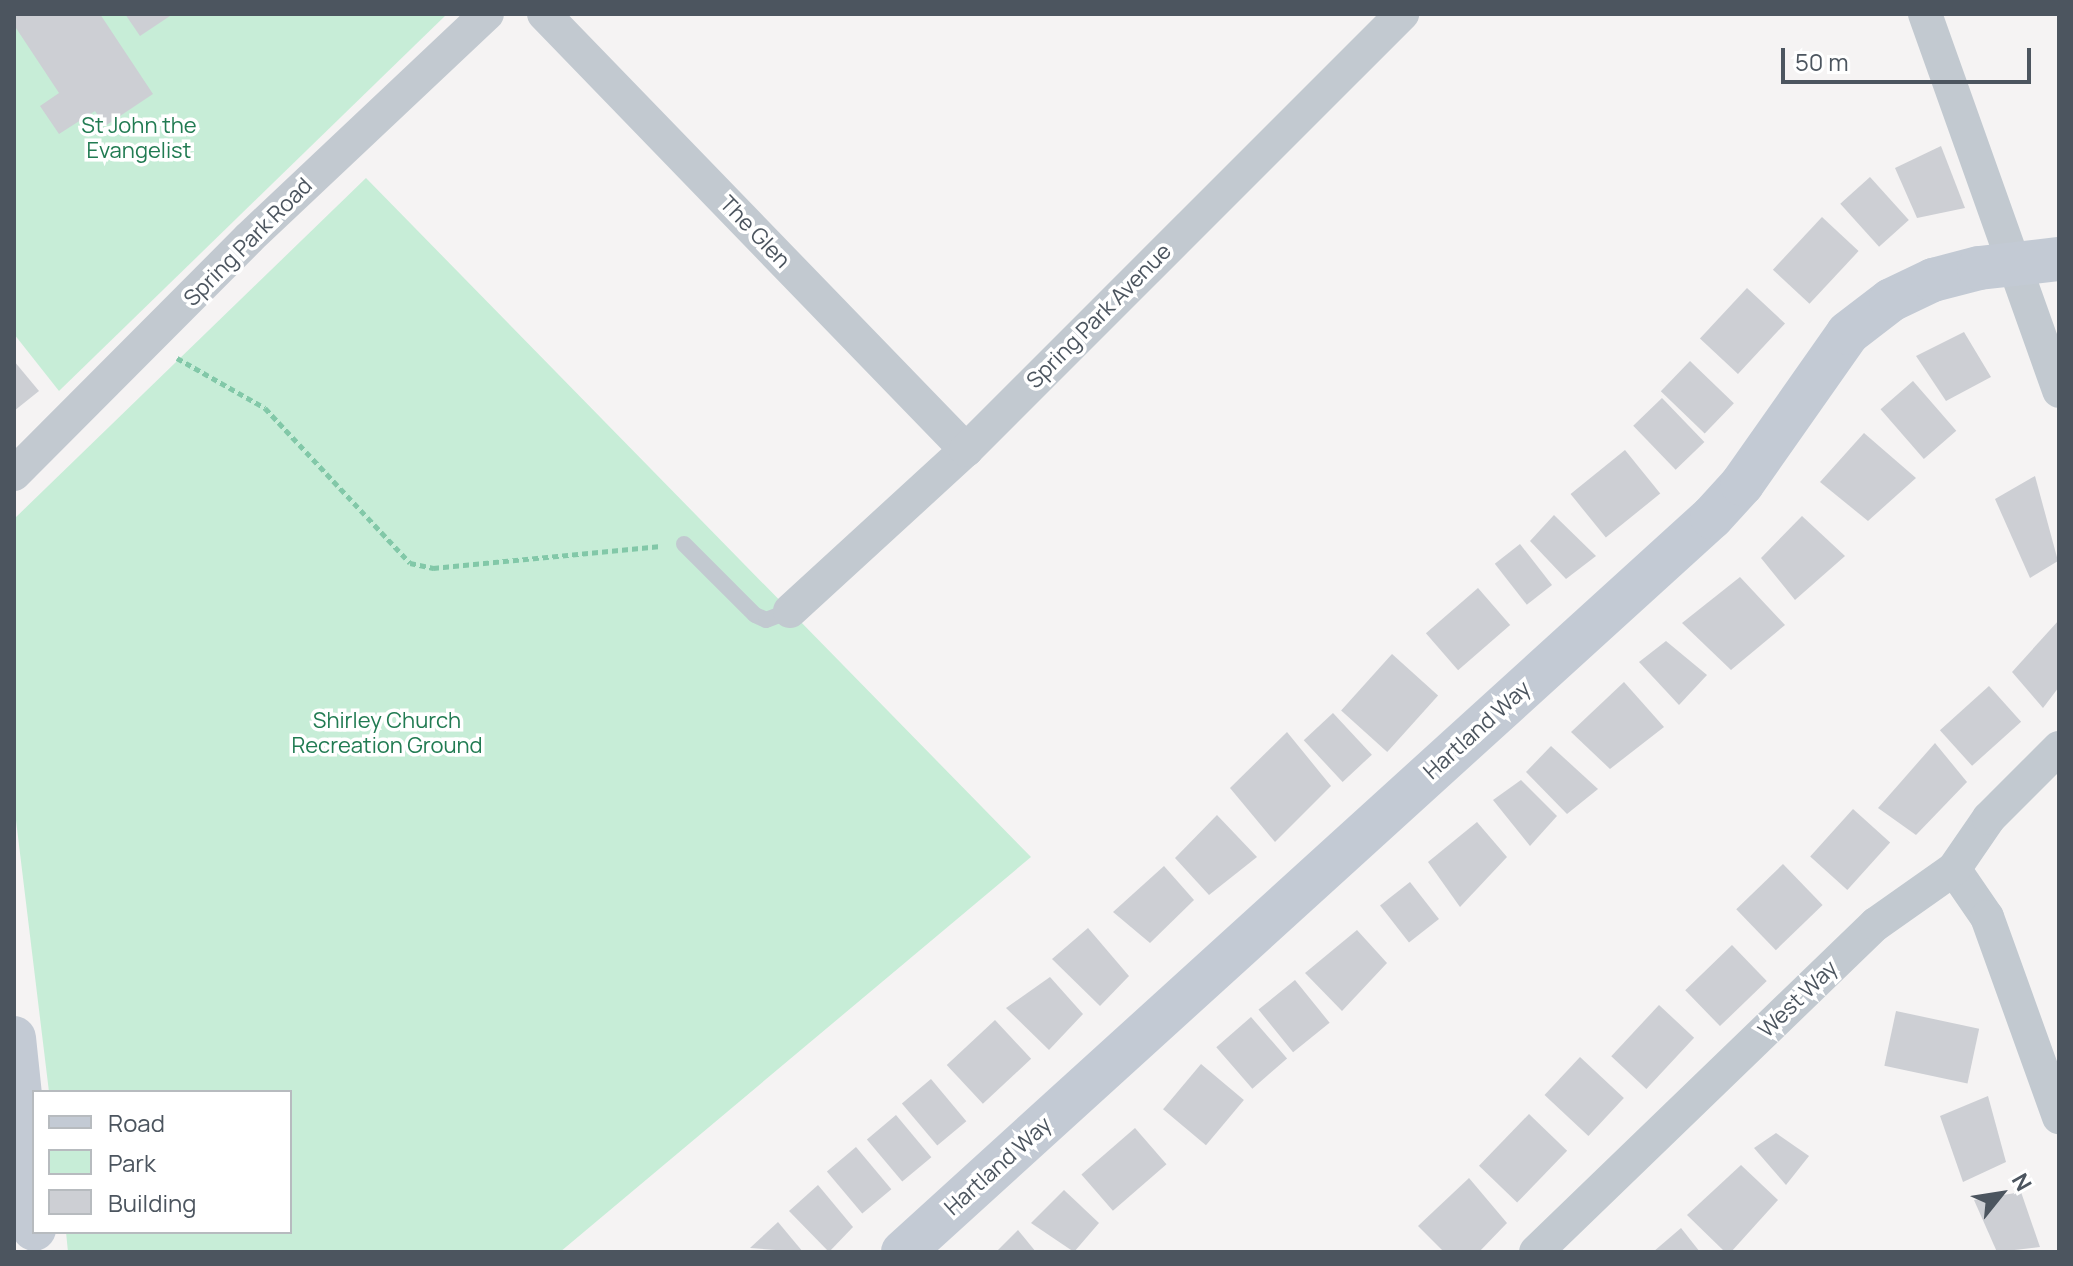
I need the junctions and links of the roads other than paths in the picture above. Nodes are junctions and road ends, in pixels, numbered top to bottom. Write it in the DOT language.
graph roads {
  1 [pos="487,14"];
  2 [pos="544,14"];
  3 [pos="1402,14"];
  4 [pos="1925,14"];
  5 [pos="2059,259"];
  6 [pos="2016,265"];
  7 [pos="2059,391"];
  8 [pos="966,450"];
  9 [pos="14,474"];
  10 [pos="684,544"];
  11 [pos="790,611"];
  12 [pos="2059,748"];
  13 [pos="1954,869"];
  14 [pos="14,1038"];
  15 [pos="2059,1117"];
  16 [pos="32,1212"];
  17 [pos="903,1252"];
  18 [pos="1536,1252"];
  1 -- 9 [label="street, Spring Park Road"];
  2 -- 8 [label="street, The Glen"];
  3 -- 8 [label="street, Spring Park Avenue"];
  4 -- 6 [label="street"];
  5 -- 6 [label="street, Hartland Way"];
  6 -- 7 [label="street"];
  6 -- 17 [label="street, Hartland Way"];
  8 -- 11 [label="street, Spring Park Avenue"];
  10 -- 11 [label="lane"];
  12 -- 13 [label="street, West Way"];
  13 -- 15 [label="street"];
  13 -- 18 [label="street, West Way"];
  14 -- 16 [label="street"];
}
